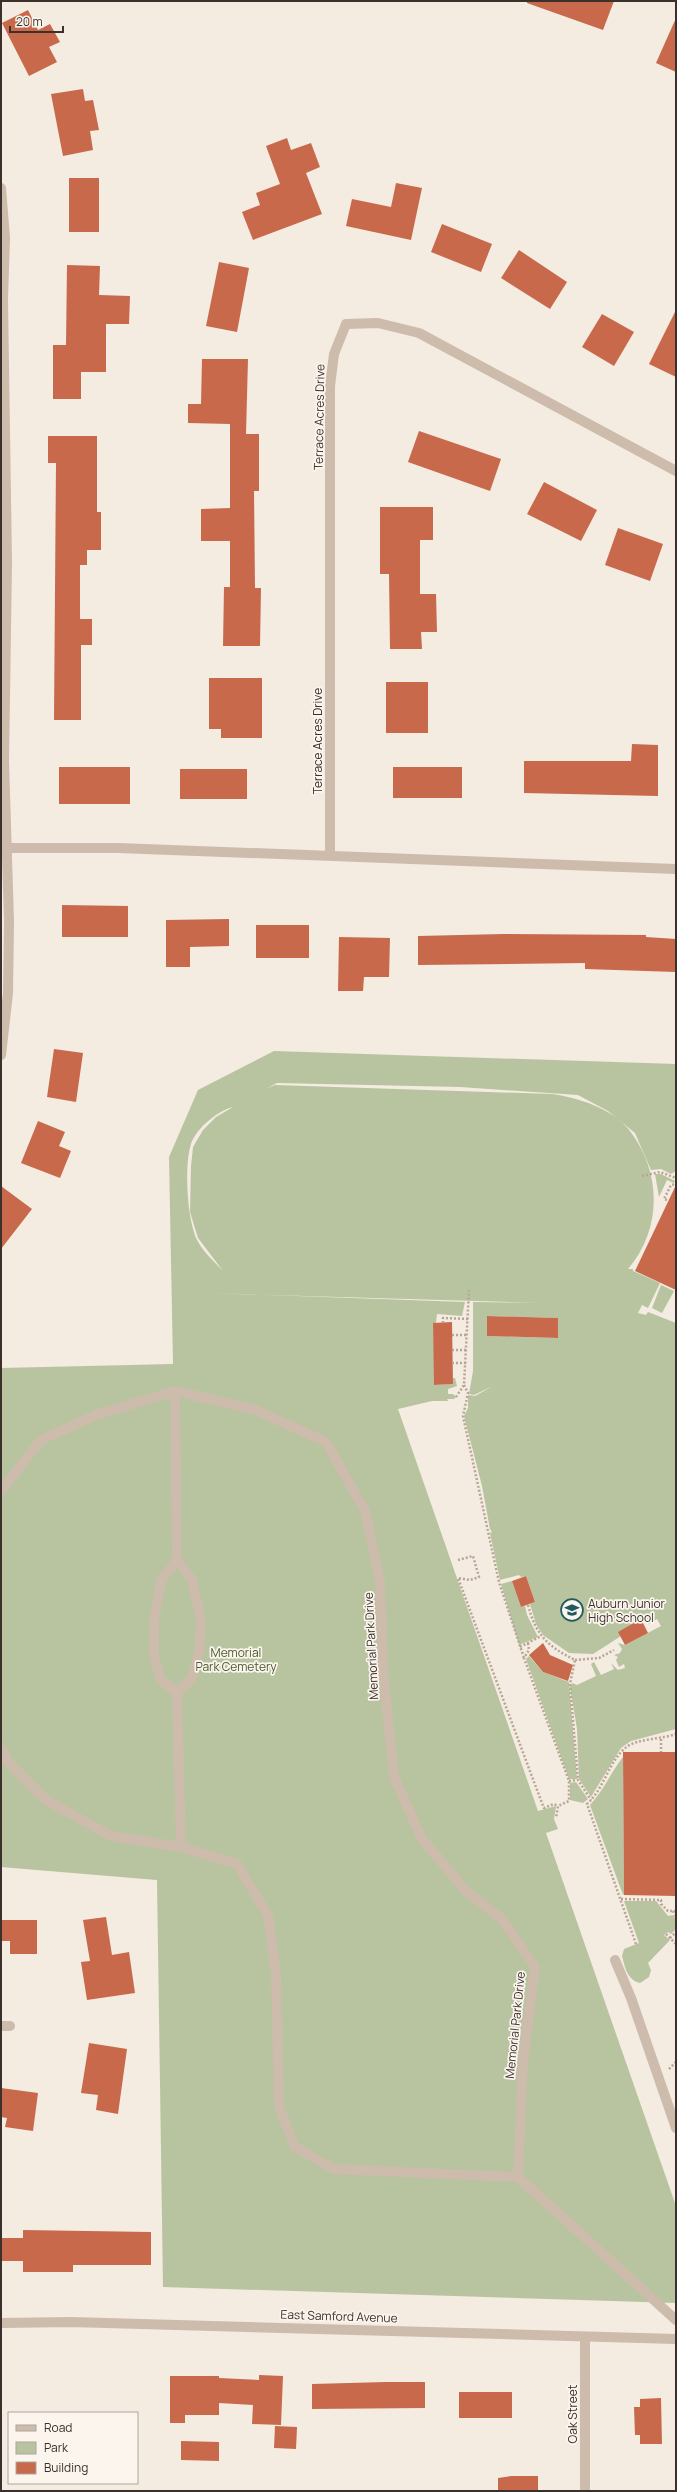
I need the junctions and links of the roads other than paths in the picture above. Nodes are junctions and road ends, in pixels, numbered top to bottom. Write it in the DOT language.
graph roads {
  1 [pos="1,188"];
  2 [pos="676,471"];
  3 [pos="3,847"];
  4 [pos="330,855"];
  5 [pos="676,869"];
  6 [pos="1,1056"];
  7 [pos="175,1391"];
  8 [pos="1,1490"];
  9 [pos="177,1560"];
  10 [pos="177,1693"];
  11 [pos="1,1748"];
  12 [pos="181,1846"];
  13 [pos="615,1960"];
  14 [pos="676,2128"];
  15 [pos="518,2177"];
  16 [pos="676,2320"];
  17 [pos="1,2323"];
  18 [pos="585,2337"];
  19 [pos="676,2339"];
  20 [pos="585,2491"];
  1 -- 3 [label="street"];
  2 -- 4 [label="street, Terrace Acres Drive"];
  3 -- 4 [label="street"];
  3 -- 6 [label="street"];
  4 -- 5 [label="street"];
  7 -- 8 [label="street"];
  7 -- 9 [label="street"];
  7 -- 15 [label="street, Memorial Park Drive"];
  9 -- 10 [label="street"];
  9 -- 10 [label="street"];
  10 -- 12 [label="street"];
  11 -- 12 [label="street"];
  12 -- 15 [label="street"];
  13 -- 14 [label="street"];
  15 -- 16 [label="street"];
  17 -- 18 [label="street, East Samford Avenue"];
  18 -- 19 [label="street, East Samford Avenue"];
  18 -- 20 [label="street, Oak Street"];
}
